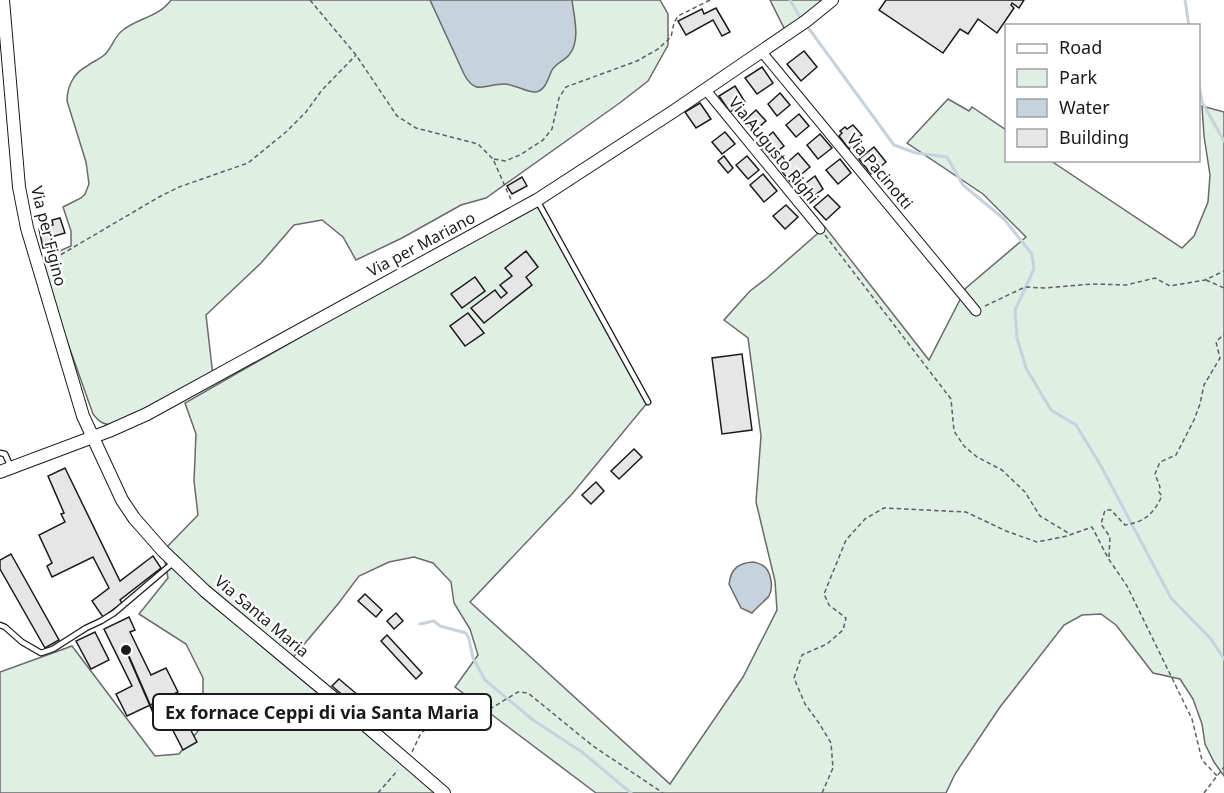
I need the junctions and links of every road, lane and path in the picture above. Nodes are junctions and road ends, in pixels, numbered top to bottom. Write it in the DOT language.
graph roads {
  1 [pos="3,0"];
  2 [pos="310,0"];
  3 [pos="710,0"];
  4 [pos="832,0"];
  5 [pos="761,51"];
  6 [pos="356,55"];
  7 [pos="705,89"];
  8 [pos="493,159"];
  9 [pos="537,200"];
  10 [pos="516,211"];
  11 [pos="820,229"];
  12 [pos="37,264"];
  13 [pos="1224,271"];
  14 [pos="1205,280"];
  15 [pos="1224,288"];
  16 [pos="976,311"];
  17 [pos="1224,334"];
  18 [pos="648,402"];
  19 [pos="92,437"];
  20 [pos="0,453"];
  21 [pos="6,470"];
  22 [pos="1071,534"];
  23 [pos="1108,558"];
  24 [pos="174,562"];
  25 [pos="0,626"];
  26 [pos="407,761"];
  27 [pos="1224,767"];
  28 [pos="1217,776"];
  29 [pos="378,793"];
  30 [pos="444,793"];
  31 [pos="663,793"];
  32 [pos="822,793"];
  33 [pos="1204,793"];
  1 -- 12 [label="street, Via per Figino"];
  2 -- 6 [label="path"];
  3 -- 8 [label="path"];
  4 -- 5 [label="street, Via per Mariano"];
  5 -- 7 [label="street, Via per Mariano"];
  5 -- 16 [label="street, Via Pacinotti"];
  6 -- 8 [label="path"];
  6 -- 12 [label="path"];
  7 -- 9 [label="street, Via per Mariano"];
  7 -- 11 [label="street, Via Augusto Righi"];
  8 -- 10 [label="path"];
  9 -- 10 [label="street, Via per Mariano"];
  9 -- 18 [label="lane"];
  10 -- 19 [label="street, Via per Mariano"];
  11 -- 22 [label="path"];
  12 -- 19 [label="street, Via per Figino"];
  13 -- 14 [label="path"];
  14 -- 15 [label="path"];
  14 -- 16 [label="path"];
  17 -- 23 [label="path"];
  19 -- 21 [label="street, Via per Mariano"];
  19 -- 24 [label="street, Via Santa Maria"];
  20 -- 21 [label="lane"];
  22 -- 23 [label="path"];
  22 -- 32 [label="path"];
  23 -- 28 [label="path"];
  24 -- 25 [label="lane"];
  24 -- 26 [label="street, Via Santa Maria"];
  26 -- 29 [label="path"];
  26 -- 30 [label="street, Via Santa Maria"];
  26 -- 31 [label="path"];
  27 -- 28 [label="path"];
  28 -- 33 [label="path"];
}
